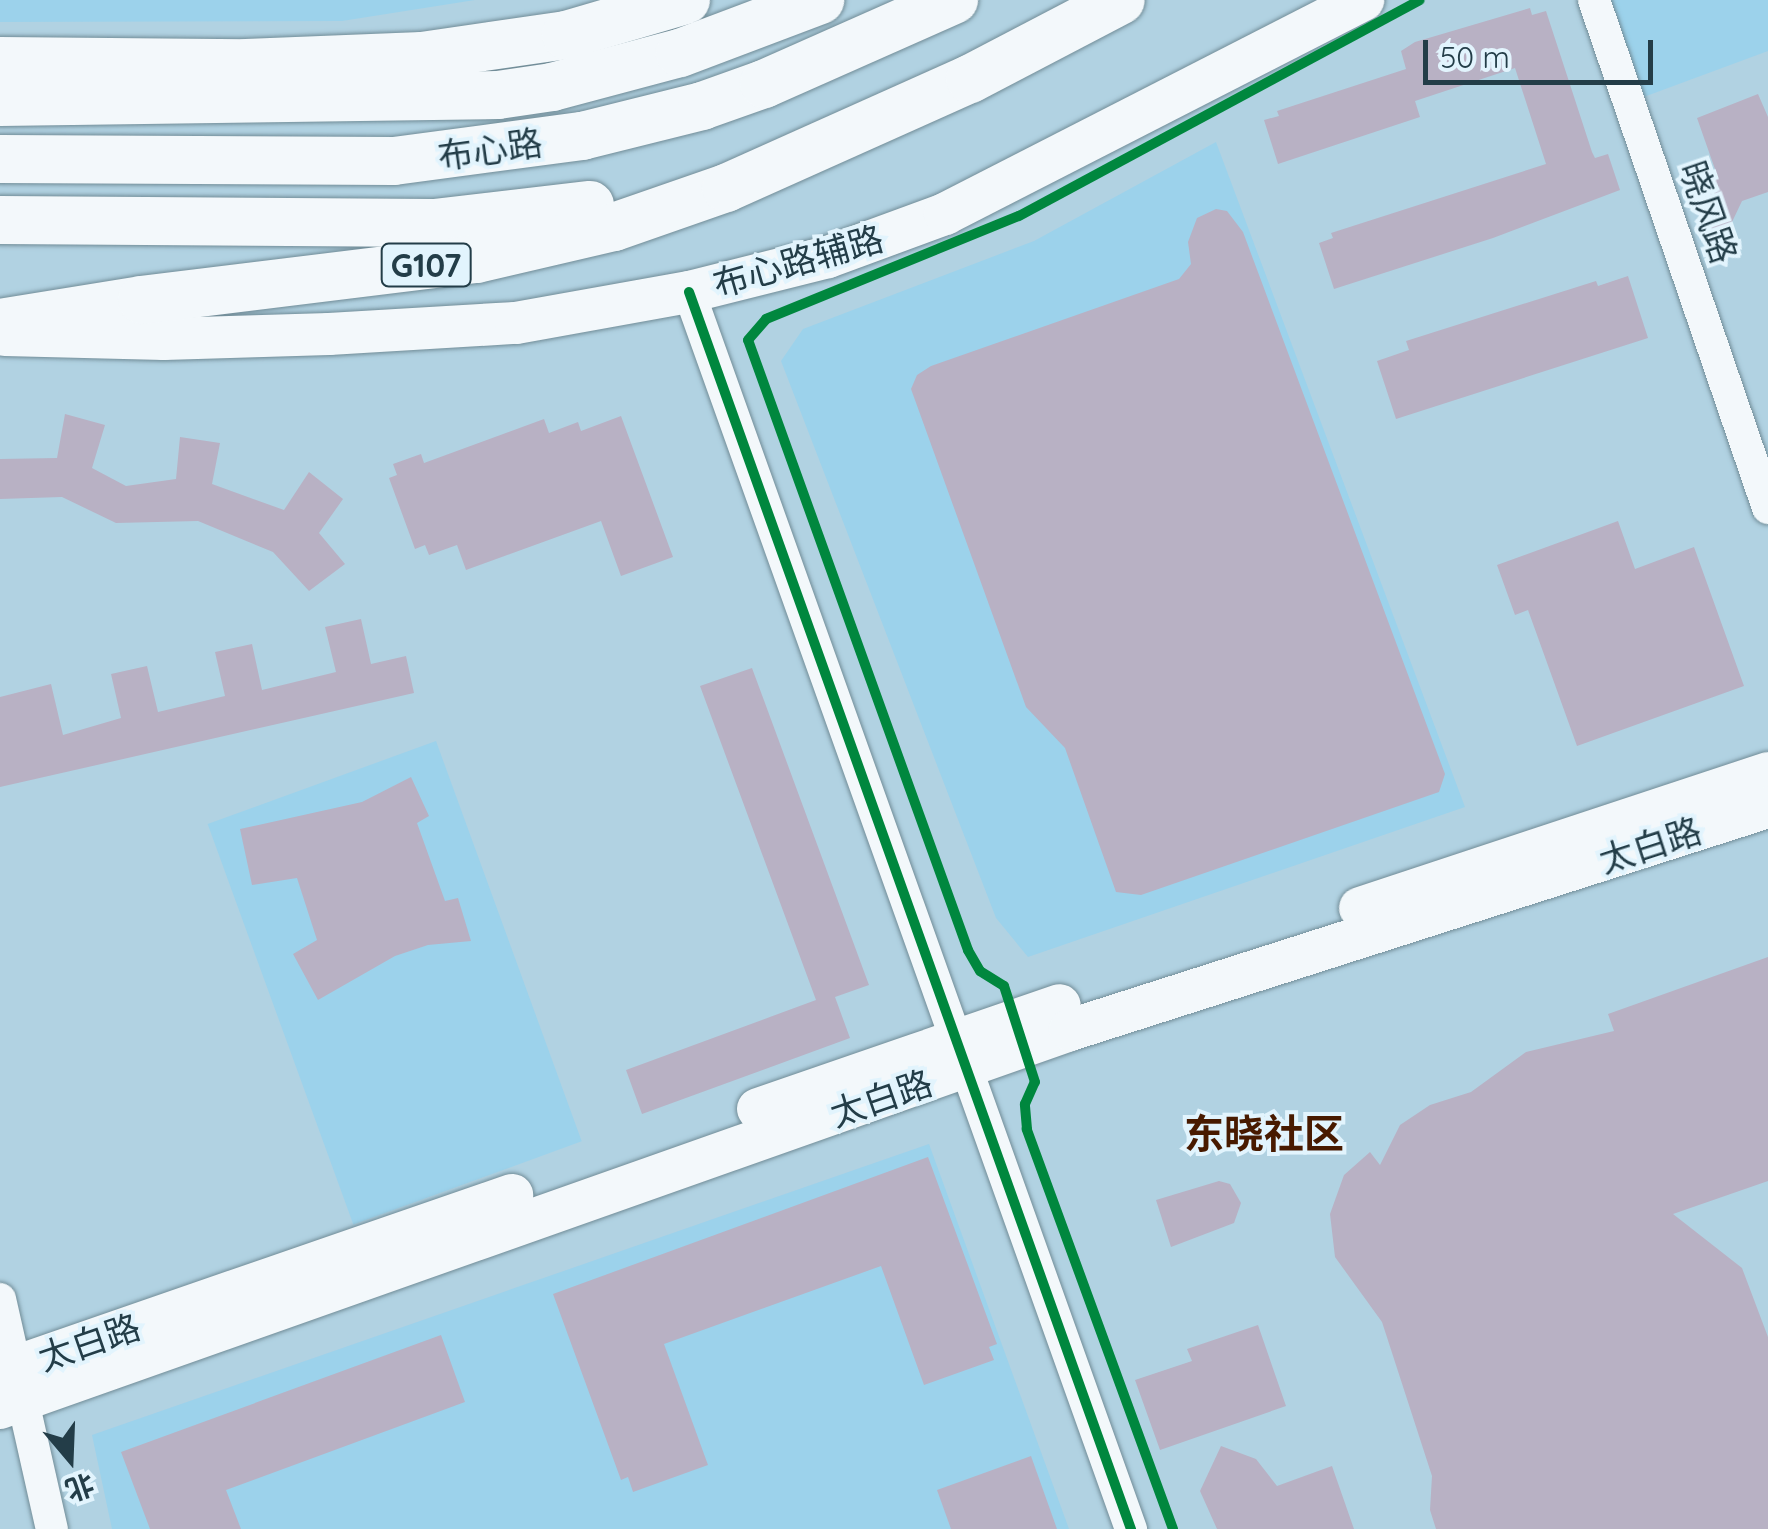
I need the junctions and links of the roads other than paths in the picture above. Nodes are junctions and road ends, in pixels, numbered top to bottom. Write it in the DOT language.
graph roads {
  1 [pos="686,0"];
  2 [pos="820,0"];
  3 [pos="954,0"];
  4 [pos="1121,0"];
  5 [pos="1364,0"];
  6 [pos="1594,0"];
  7 [pos="0,61"];
  8 [pos="0,102"];
  9 [pos="834,137"];
  10 [pos="0,159"];
  11 [pos="0,220"];
  12 [pos="689,292"];
  13 [pos="0,323"];
  14 [pos="0,335"];
  15 [pos="1768,508"];
  16 [pos="1768,773"];
  17 [pos="1768,807"];
  18 [pos="961,1054"];
  19 [pos="0,1299"];
  20 [pos="10,1387"];
  21 [pos="52,1529"];
  22 [pos="1131,1529"];
  1 -- 7 [label="highway"];
  2 -- 8 [label="highway"];
  3 -- 10 [label="highway, 布心路"];
  4 -- 9 [label="highway, 布心路 / G107"];
  5 -- 12 [label="main road, 布心路辅路"];
  6 -- 15 [label="street, 晓风路"];
  9 -- 11 [label="highway, 布心路"];
  9 -- 13 [label="highway, 布心路 / G107"];
  12 -- 14 [label="main road, 布心路辅路"];
  12 -- 18 [label="street"];
  16 -- 18 [label="main road, 太白路"];
  17 -- 18 [label="main road, 太白路"];
  18 -- 20 [label="main road, 太白路"];
  18 -- 22 [label="street"];
  19 -- 20 [label="street"];
  20 -- 21 [label="street"];
}
